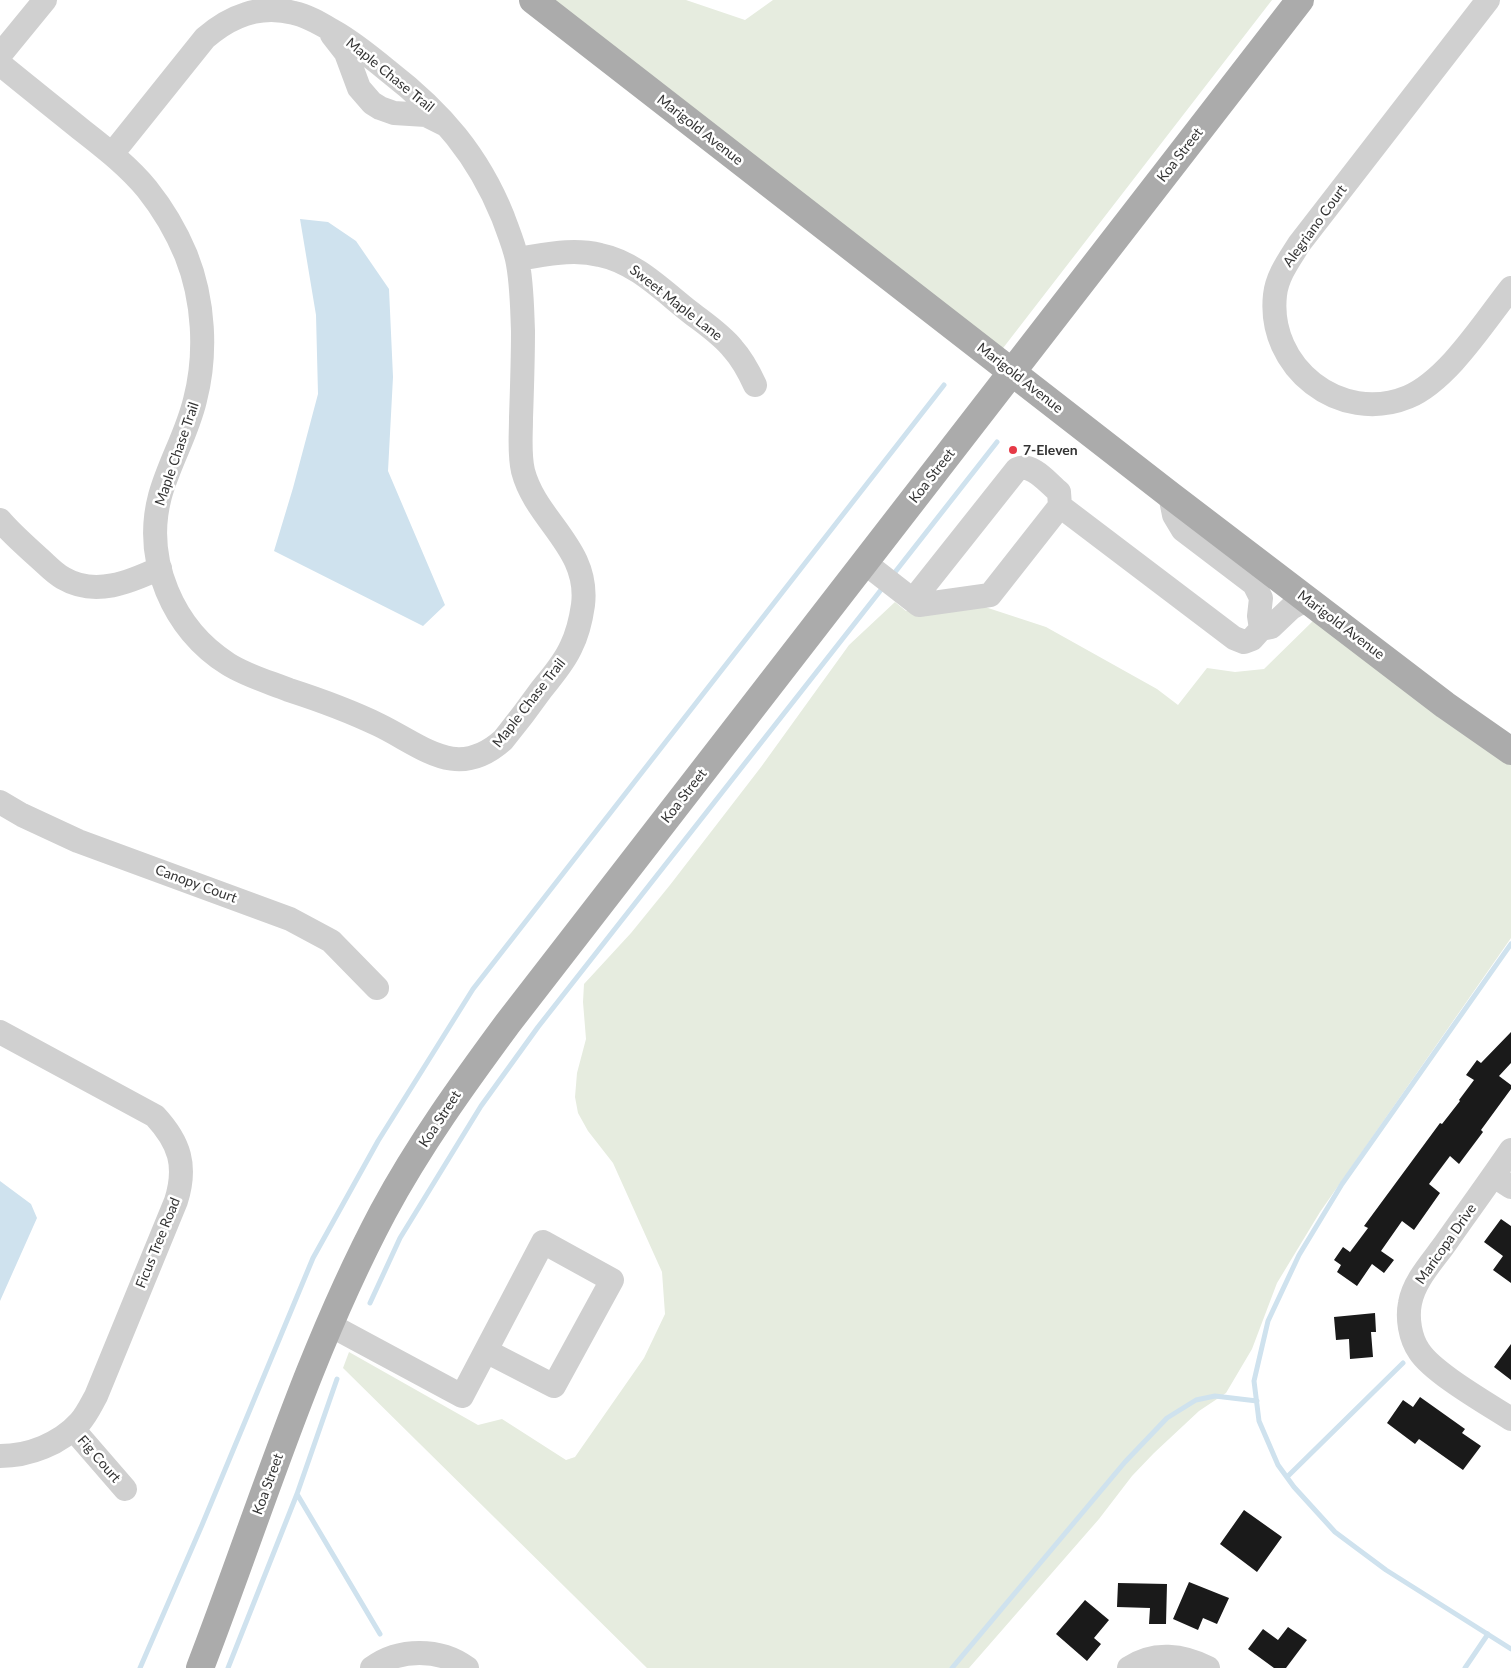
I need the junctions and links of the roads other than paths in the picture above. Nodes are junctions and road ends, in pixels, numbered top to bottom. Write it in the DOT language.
graph roads {
  1 [pos="45,0"];
  2 [pos="533,0"];
  3 [pos="1300,0"];
  4 [pos="1488,0"];
  5 [pos="324,26"];
  6 [pos="0,56"];
  7 [pos="0,64"];
  8 [pos="451,129"];
  9 [pos="112,154"];
  10 [pos="517,259"];
  11 [pos="1511,288"];
  12 [pos="1012,372"];
  13 [pos="755,385"];
  14 [pos="1170,495"];
  15 [pos="1060,506"];
  16 [pos="0,520"];
  17 [pos="865,563"];
  18 [pos="160,568"];
  19 [pos="913,600"];
  20 [pos="1310,601"];
  21 [pos="1261,629"];
  22 [pos="1511,751"];
  23 [pos="0,802"];
  24 [pos="377,988"];
  25 [pos="0,1032"];
  26 [pos="1511,1150"];
  27 [pos="1502,1181"];
  28 [pos="330,1325"];
  29 [pos="486,1351"];
  30 [pos="1511,1419"];
  31 [pos="73,1429"];
  32 [pos="0,1456"];
  33 [pos="125,1488"];
  34 [pos="200,1668"];
  35 [pos="372,1668"];
  36 [pos="467,1668"];
  37 [pos="1130,1668"];
  38 [pos="1208,1668"];
  1 -- 6 [label="street"];
  2 -- 12 [label="main road, Marigold Avenue"];
  3 -- 12 [label="main road, Koa Street"];
  4 -- 11 [label="street, Alegriano Court"];
  5 -- 8 [label="street, Maple Chase Trail"];
  5 -- 8 [label="street"];
  5 -- 9 [label="street, Maple Chase Trail"];
  7 -- 9 [label="street, Maple Chase Trail"];
  8 -- 10 [label="street, Maple Chase Trail"];
  9 -- 18 [label="street, Maple Chase Trail"];
  10 -- 13 [label="street, Sweet Maple Lane"];
  10 -- 18 [label="street, Maple Chase Trail"];
  12 -- 14 [label="main road, Marigold Avenue"];
  12 -- 17 [label="main road, Koa Street"];
  14 -- 20 [label="main road, Marigold Avenue"];
  14 -- 21 [label="street"];
  15 -- 19 [label="street"];
  15 -- 19 [label="street"];
  15 -- 21 [label="street"];
  16 -- 18 [label="street"];
  17 -- 19 [label="street"];
  17 -- 28 [label="main road, Koa Street"];
  20 -- 21 [label="street"];
  20 -- 22 [label="main road, Marigold Avenue"];
  23 -- 24 [label="street, Canopy Court"];
  25 -- 31 [label="street, Ficus Tree Road"];
  26 -- 27 [label="street, Maricopa Drive"];
  27 -- 30 [label="street, Maricopa Drive"];
  28 -- 29 [label="street"];
  28 -- 34 [label="main road, Koa Street"];
  29 -- 29 [label="street"];
  31 -- 32 [label="street, Ficus Tree Road"];
  31 -- 33 [label="street, Fig Court"];
  35 -- 36 [label="street"];
  37 -- 38 [label="street"];
}
